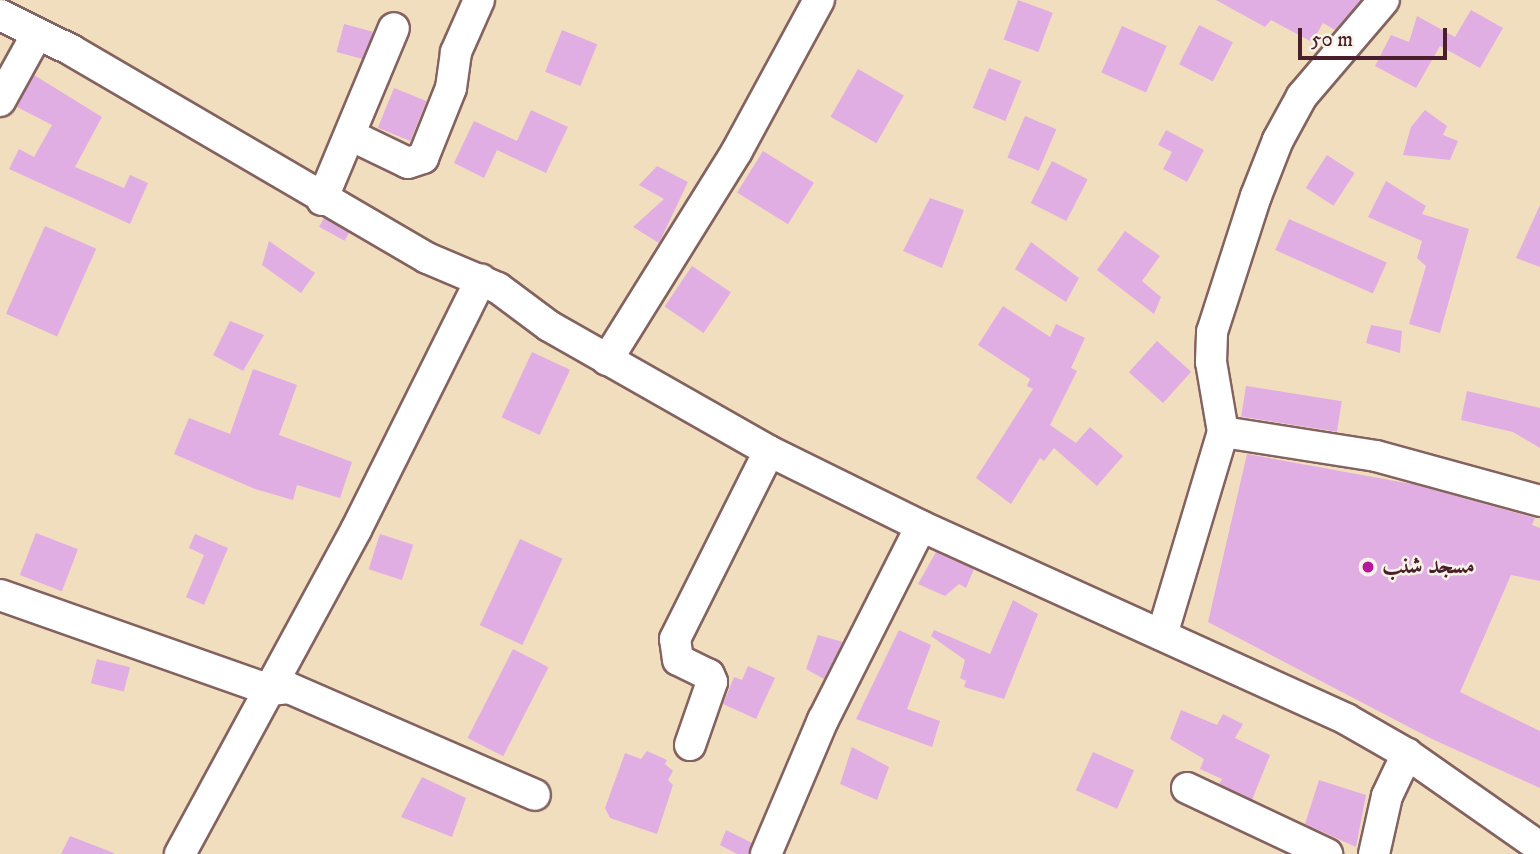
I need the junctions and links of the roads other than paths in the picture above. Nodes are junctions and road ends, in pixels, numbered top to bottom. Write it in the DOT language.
graph roads {
  1 [pos="479,0"];
  2 [pos="819,0"];
  3 [pos="1384,0"];
  4 [pos="0,15"];
  5 [pos="394,28"];
  6 [pos="37,33"];
  7 [pos="0,101"];
  8 [pos="350,135"];
  9 [pos="322,200"];
  10 [pos="485,292"];
  11 [pos="607,360"];
  12 [pos="1223,432"];
  13 [pos="769,451"];
  14 [pos="1540,500"];
  15 [pos="921,526"];
  16 [pos="0,595"];
  17 [pos="1163,635"];
  18 [pos="270,690"];
  19 [pos="690,745"];
  20 [pos="1407,754"];
  21 [pos="1187,789"];
  22 [pos="536,795"];
  23 [pos="1540,847"];
  24 [pos="1310,851"];
  25 [pos="180,854"];
  26 [pos="766,854"];
  27 [pos="1374,854"];
  1 -- 8 [label="street"];
  2 -- 11 [label="street"];
  3 -- 12 [label="street"];
  4 -- 6 [label="street"];
  5 -- 8 [label="street"];
  6 -- 7 [label="street"];
  6 -- 9 [label="street"];
  8 -- 9 [label="street"];
  9 -- 10 [label="street"];
  10 -- 11 [label="street"];
  10 -- 18 [label="street"];
  11 -- 13 [label="street"];
  12 -- 14 [label="street"];
  12 -- 17 [label="street"];
  13 -- 15 [label="street"];
  13 -- 19 [label="street"];
  15 -- 17 [label="street"];
  15 -- 26 [label="street"];
  16 -- 18 [label="street"];
  17 -- 20 [label="street"];
  18 -- 22 [label="street"];
  18 -- 25 [label="street"];
  20 -- 23 [label="street"];
  20 -- 27 [label="street"];
  21 -- 24 [label="street"];
}
